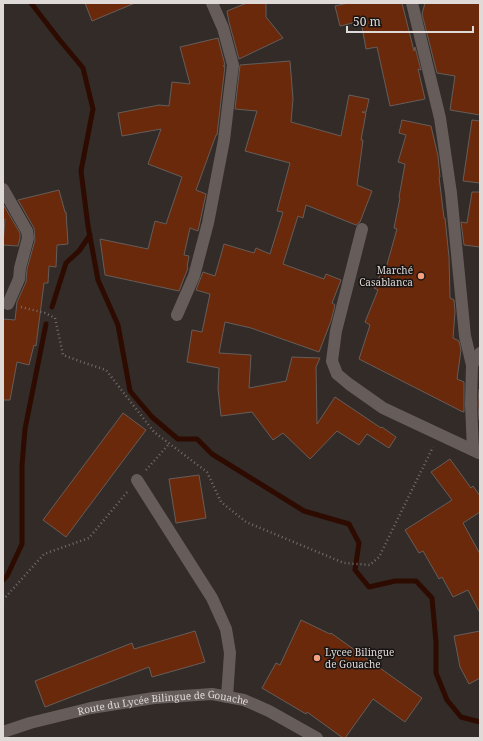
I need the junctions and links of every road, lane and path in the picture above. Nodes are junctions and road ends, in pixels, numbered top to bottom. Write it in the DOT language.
graph roads {
  1 [pos="212,3"];
  2 [pos="412,3"];
  3 [pos="3,189"];
  4 [pos="362,229"];
  5 [pos="8,304"];
  6 [pos="177,315"];
  7 [pos="480,353"];
  8 [pos="472,365"];
  9 [pos="440,434"];
  10 [pos="169,444"];
  11 [pos="477,452"];
  12 [pos="137,480"];
  13 [pos="3,600"];
  14 [pos="227,697"];
  15 [pos="3,732"];
  16 [pos="317,738"];
  1 -- 6 [label="street"];
  2 -- 8 [label="street"];
  3 -- 5 [label="street"];
  4 -- 9 [label="street"];
  5 -- 10 [label="path"];
  7 -- 8 [label="street"];
  8 -- 11 [label="street"];
  9 -- 10 [label="path"];
  9 -- 11 [label="street"];
  10 -- 12 [label="path"];
  12 -- 13 [label="path"];
  12 -- 14 [label="street"];
  14 -- 15 [label="street, Route du Lycée Bilingue de Gouache"];
  14 -- 16 [label="street, Route du Lycée Bilingue de Gouache"];
}
